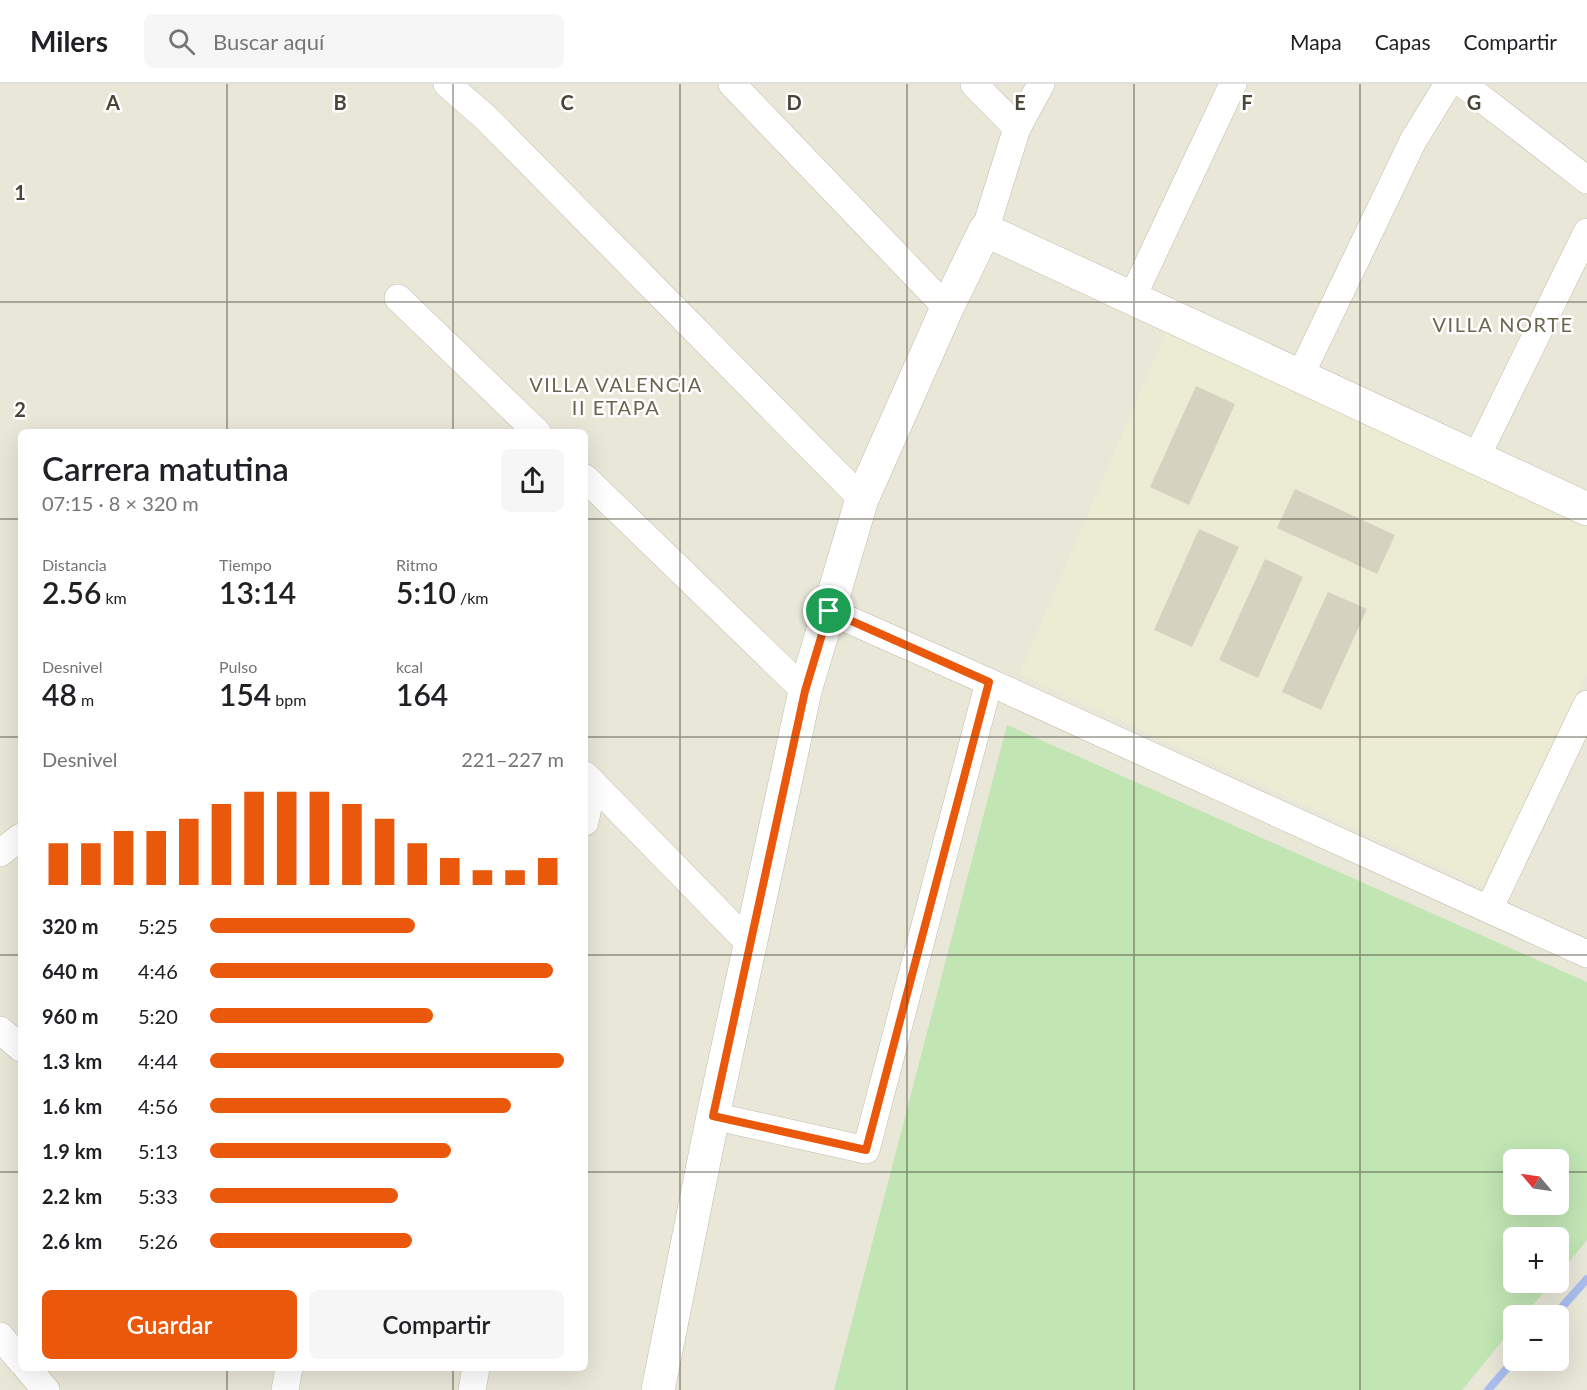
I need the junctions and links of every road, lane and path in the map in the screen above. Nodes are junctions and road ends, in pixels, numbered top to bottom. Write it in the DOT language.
graph roads {
  1 [pos="447,84"];
  2 [pos="732,84"];
  3 [pos="974,84"];
  4 [pos="1041,84"];
  5 [pos="1233,84"];
  6 [pos="1448,84"];
  7 [pos="1463,84"];
  8 [pos="1017,128"];
  9 [pos="1587,180"];
  10 [pos="985,230"];
  11 [pos="1587,232"];
  12 [pos="398,298"];
  13 [pos="1132,298"];
  14 [pos="947,308"];
  15 [pos="1300,376"];
  16 [pos="534,429"];
  17 [pos="1476,458"];
  18 [pos="588,481"];
  19 [pos="862,499"];
  20 [pos="1587,509"];
  21 [pos="829,611"];
  22 [pos="989,682"];
  23 [pos="805,691"];
  24 [pos="1587,704"];
  25 [pos="589,779"];
  26 [pos="18,839"];
  27 [pos="0,853"];
  28 [pos="1489,909"];
  29 [pos="750,944"];
  30 [pos="1587,954"];
  31 [pos="0,1030"];
  32 [pos="18,1045"];
  33 [pos="713,1116"];
  34 [pos="0,1336"];
  35 [pos="18,1357"];
  36 [pos="30,1371"];
  37 [pos="288,1371"];
  38 [pos="475,1371"];
  39 [pos="46,1390"];
  40 [pos="285,1390"];
  41 [pos="472,1390"];
  42 [pos="658,1390"];
  1 -- 19 [label="street"];
  2 -- 14 [label="street"];
  3 -- 8 [label="street"];
  4 -- 8 [label="street"];
  5 -- 13 [label="street"];
  6 -- 15 [label="street"];
  7 -- 9 [label="street"];
  8 -- 10 [label="street"];
  10 -- 13 [label="street"];
  10 -- 14 [label="street"];
  11 -- 17 [label="street"];
  12 -- 16 [label="street"];
  13 -- 15 [label="street"];
  14 -- 19 [label="street"];
  15 -- 17 [label="street"];
  17 -- 20 [label="street"];
  18 -- 23 [label="street"];
  19 -- 21 [label="street"];
  21 -- 22 [label="street"];
  21 -- 23 [label="street"];
  22 -- 28 [label="street"];
  22 -- 33 [label="street"];
  23 -- 29 [label="street"];
  24 -- 28 [label="street"];
  25 -- 29 [label="street"];
  26 -- 27 [label="street"];
  28 -- 30 [label="street"];
  29 -- 33 [label="street"];
  31 -- 32 [label="street"];
  33 -- 42 [label="street"];
  34 -- 35 [label="street"];
  36 -- 39 [label="street"];
  37 -- 40 [label="street"];
  38 -- 41 [label="street"];
}
